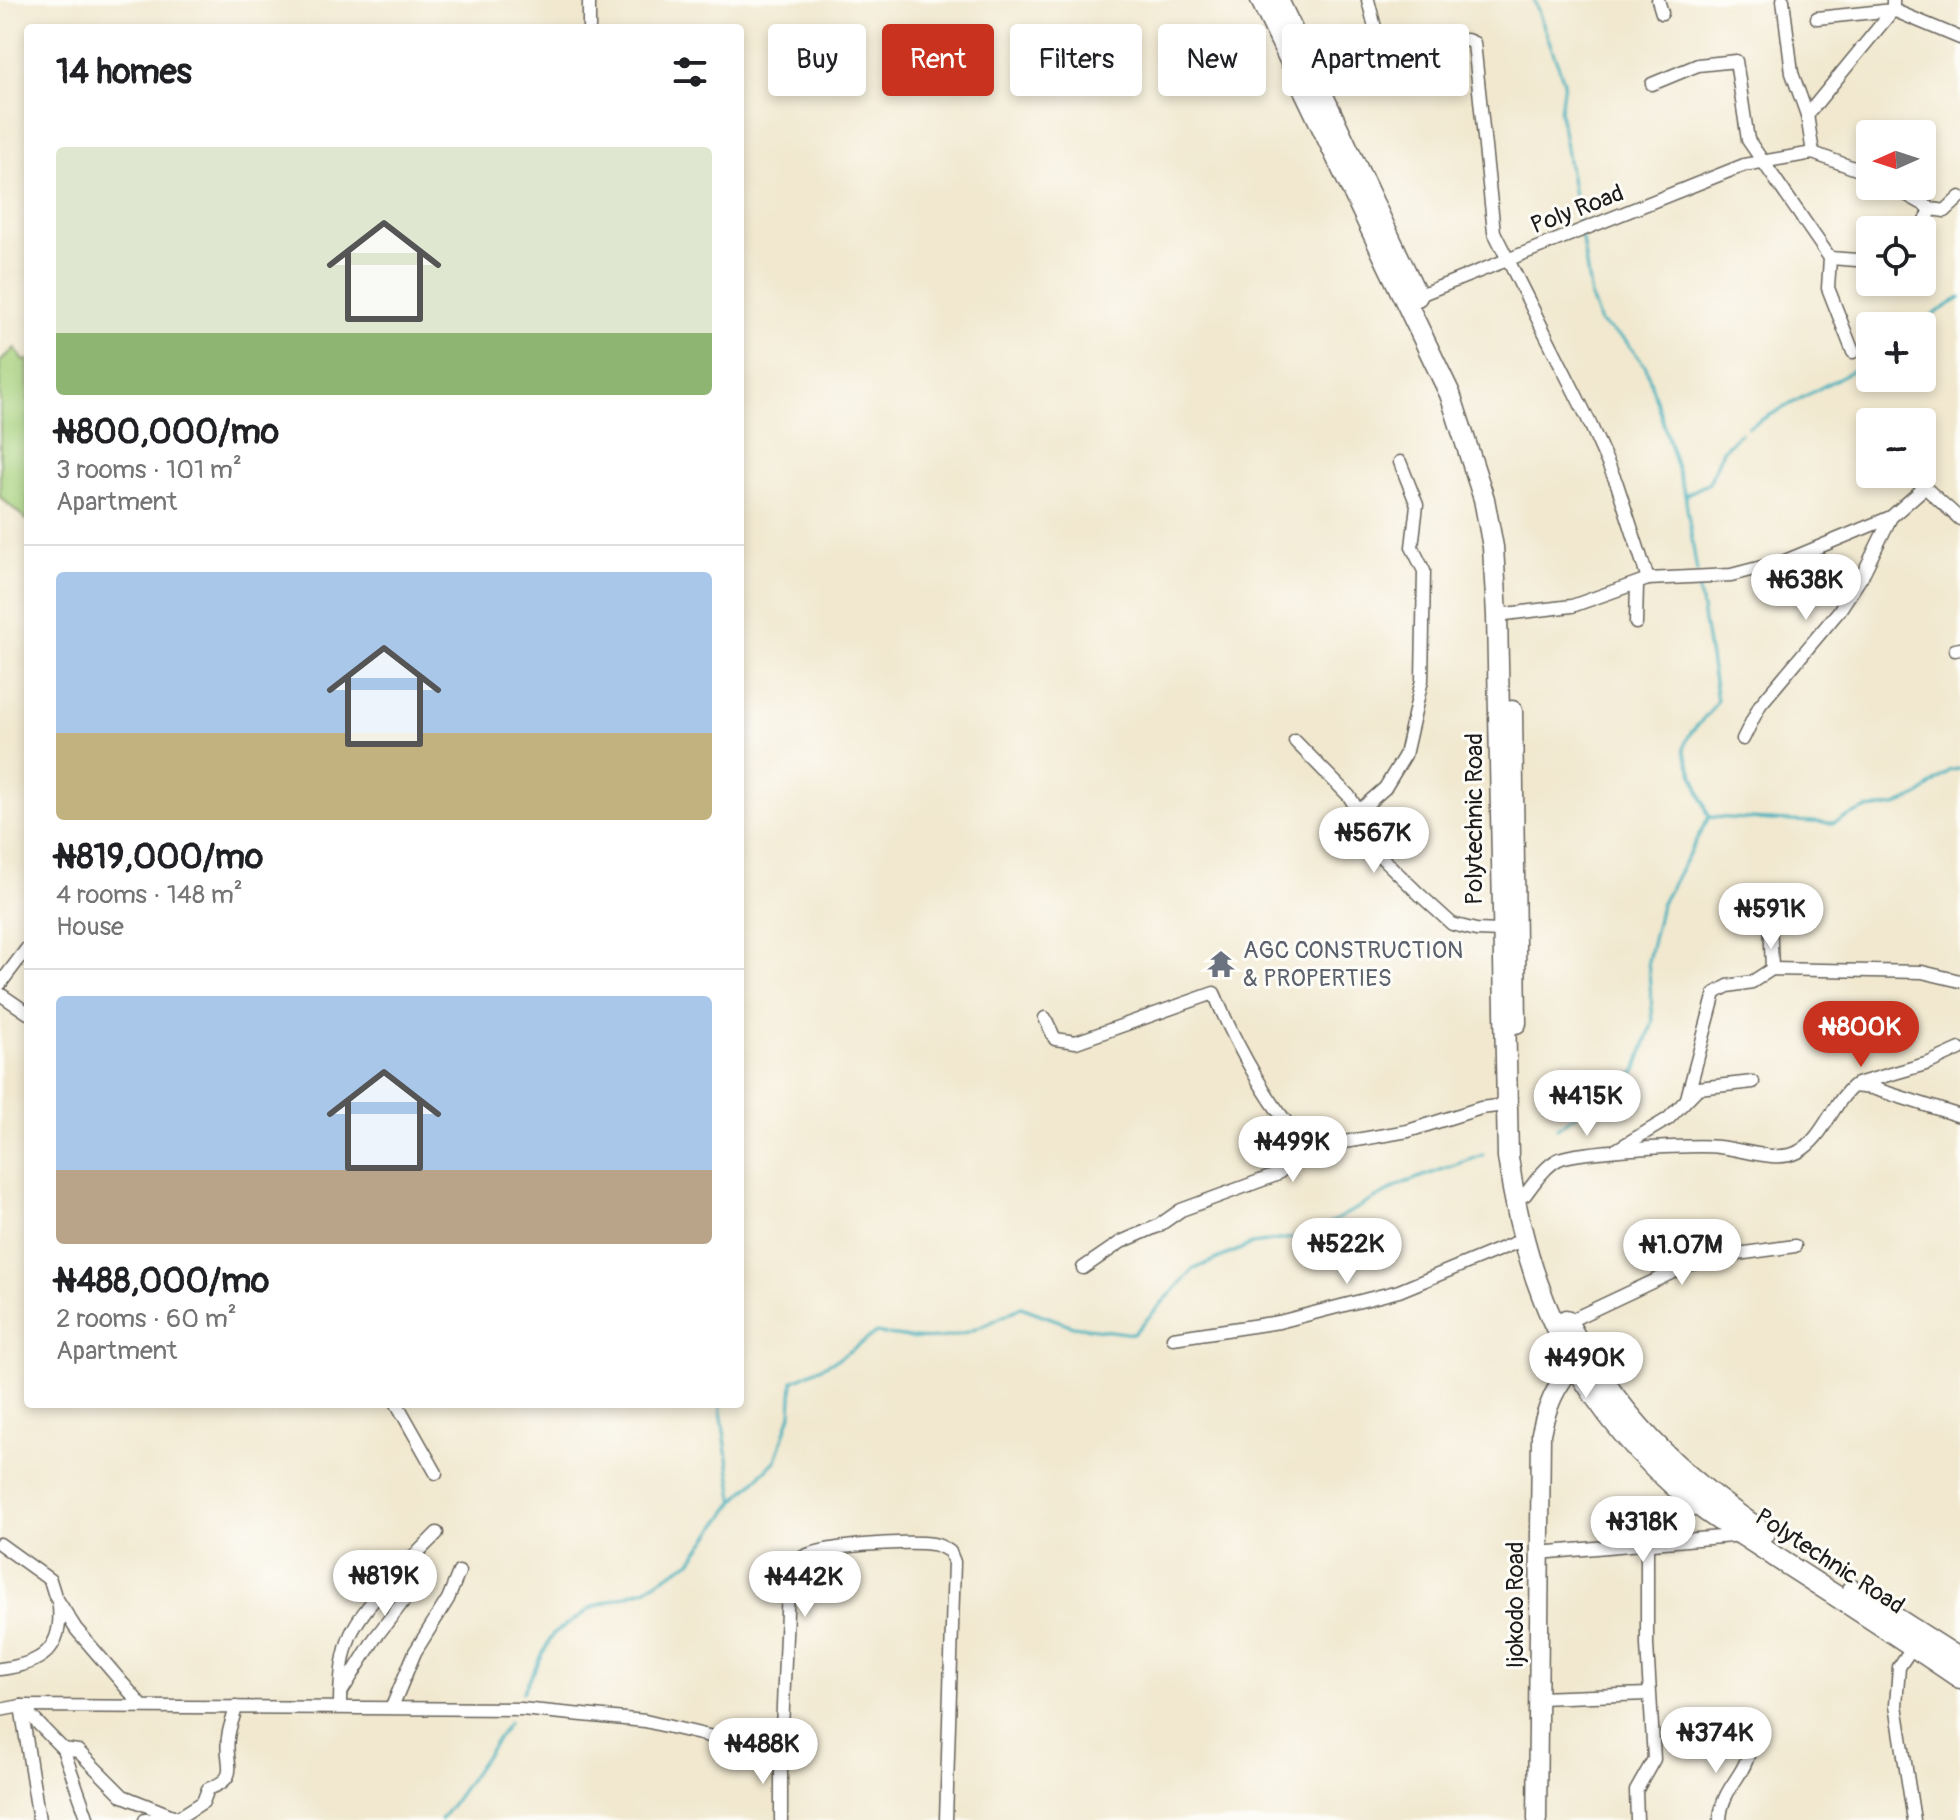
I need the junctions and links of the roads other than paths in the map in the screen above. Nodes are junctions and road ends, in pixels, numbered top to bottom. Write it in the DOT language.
graph roads {
  1 [pos="589,0"];
  2 [pos="1261,0"];
  3 [pos="1278,0"];
  4 [pos="1368,0"];
  5 [pos="1783,0"];
  6 [pos="1893,5"];
  7 [pos="1817,18"];
  8 [pos="589,24"];
  9 [pos="1289,24"];
  10 [pos="1374,24"];
  11 [pos="1960,38"];
  12 [pos="1469,41"];
  13 [pos="1652,84"];
  14 [pos="1317,96"];
  15 [pos="1322,110"];
  16 [pos="1807,115"];
  17 [pos="1813,153"];
  18 [pos="1765,161"];
  19 [pos="1856,169"];
  20 [pos="1960,197"];
  21 [pos="1916,200"];
  22 [pos="1932,209"];
  23 [pos="1928,216"];
  24 [pos="1830,258"];
  25 [pos="1505,259"];
  26 [pos="1856,260"];
  27 [pos="1411,299"];
  28 [pos="1853,352"];
  29 [pos="1400,462"];
  30 [pos="1923,489"];
  31 [pos="1891,517"];
  32 [pos="1960,519"];
  33 [pos="1642,582"];
  34 [pos="1503,615"];
  35 [pos="1636,623"];
  36 [pos="1743,739"];
  37 [pos="1295,741"];
  38 [pos="1360,813"];
  39 [pos="1327,839"];
  40 [pos="1770,920"];
  41 [pos="1501,931"];
  42 [pos="24,952"];
  43 [pos="1772,969"];
  44 [pos="1960,981"];
  45 [pos="0,984"];
  46 [pos="0,994"];
  47 [pos="24,1010"];
  48 [pos="1045,1018"];
  49 [pos="1960,1049"];
  50 [pos="1753,1082"];
  51 [pos="1853,1086"];
  52 [pos="1687,1098"];
  53 [pos="1505,1105"];
  54 [pos="1960,1116"];
  55 [pos="1310,1148"];
  56 [pos="1609,1153"];
  57 [pos="1525,1195"];
  58 [pos="1522,1240"];
  59 [pos="1795,1246"];
  60 [pos="1083,1268"];
  61 [pos="1567,1322"];
  62 [pos="1173,1338"];
  63 [pos="1584,1367"];
  64 [pos="399,1408"];
  65 [pos="436,1473"];
  66 [pos="437,1533"];
  67 [pos="1743,1535"];
  68 [pos="0,1544"];
  69 [pos="1647,1546"];
  70 [pos="1539,1553"];
  71 [pos="459,1572"];
  72 [pos="412,1590"];
  73 [pos="58,1602"];
  74 [pos="1913,1646"];
  75 [pos="1960,1659"];
  76 [pos="0,1669"];
  77 [pos="1960,1678"];
  78 [pos="1648,1694"];
  79 [pos="1538,1698"];
  80 [pos="340,1700"];
  81 [pos="21,1706"];
  82 [pos="142,1706"];
  83 [pos="236,1707"];
  84 [pos="392,1707"];
  85 [pos="0,1710"];
  86 [pos="1750,1733"];
  87 [pos="63,1749"];
  88 [pos="781,1753"];
  89 [pos="181,1819"];
  90 [pos="39,1820"];
  91 [pos="88,1820"];
  92 [pos="145,1820"];
  93 [pos="781,1820"];
  94 [pos="946,1820"];
  95 [pos="1537,1820"];
  96 [pos="1637,1820"];
  97 [pos="1720,1820"];
  98 [pos="1914,1820"];
  1 -- 8 [label="street"];
  2 -- 15 [label="main road, Polytechnic Road"];
  3 -- 9 [label="main road, Polytechnic Road"];
  4 -- 10 [label="street"];
  5 -- 16 [label="street"];
  6 -- 7 [label="street"];
  6 -- 11 [label="street"];
  6 -- 16 [label="street"];
  12 -- 25 [label="street"];
  13 -- 18 [label="street"];
  14 -- 15 [label="main road, Polytechnic Road"];
  15 -- 27 [label="main road, Polytechnic Road"];
  16 -- 17 [label="street"];
  17 -- 18 [label="street, Poly Road"];
  17 -- 19 [label="street"];
  18 -- 24 [label="street"];
  18 -- 25 [label="street, Poly Road"];
  20 -- 22 [label="street"];
  21 -- 22 [label="street"];
  22 -- 23 [label="street"];
  24 -- 26 [label="street"];
  24 -- 28 [label="street"];
  25 -- 27 [label="street, Poly Road"];
  25 -- 33 [label="street"];
  27 -- 34 [label="main road, Polytechnic Road"];
  29 -- 38 [label="street"];
  30 -- 31 [label="street"];
  30 -- 32 [label="street"];
  31 -- 33 [label="street"];
  31 -- 36 [label="street"];
  33 -- 34 [label="street"];
  33 -- 35 [label="street"];
  34 -- 41 [label="main road, Polytechnic Road"];
  34 -- 57 [label="main road, Polytechnic Road"];
  37 -- 38 [label="street"];
  38 -- 39 [label="street"];
  38 -- 41 [label="street"];
  40 -- 43 [label="street"];
  41 -- 53 [label="main road, Polytechnic Road"];
  42 -- 45 [label="street"];
  43 -- 44 [label="street"];
  43 -- 52 [label="street"];
  46 -- 47 [label="street"];
  48 -- 55 [label="street"];
  49 -- 51 [label="street"];
  50 -- 52 [label="street"];
  51 -- 54 [label="street"];
  51 -- 56 [label="street"];
  52 -- 56 [label="street"];
  53 -- 55 [label="street"];
  53 -- 58 [label="main road, Polytechnic Road"];
  55 -- 60 [label="street"];
  56 -- 57 [label="street"];
  57 -- 61 [label="main road, Polytechnic Road"];
  58 -- 62 [label="street"];
  58 -- 63 [label="main road, Polytechnic Road"];
  59 -- 61 [label="street"];
  61 -- 63 [label="main road, Polytechnic Road"];
  63 -- 67 [label="main road, Polytechnic Road"];
  63 -- 70 [label="main road, Ijokodo Road"];
  63 -- 75 [label="main road, Polytechnic Road"];
  64 -- 65 [label="street"];
  66 -- 80 [label="street"];
  67 -- 69 [label="street"];
  67 -- 74 [label="main road, Polytechnic Road"];
  68 -- 73 [label="street"];
  69 -- 70 [label="street"];
  69 -- 78 [label="street"];
  70 -- 79 [label="main road, Ijokodo Road"];
  71 -- 84 [label="street"];
  72 -- 80 [label="street"];
  73 -- 76 [label="street"];
  73 -- 82 [label="street"];
  74 -- 77 [label="main road, Polytechnic Road"];
  74 -- 98 [label="street"];
  78 -- 79 [label="street"];
  78 -- 96 [label="street"];
  79 -- 95 [label="main road, Ijokodo Road"];
  80 -- 83 [label="street"];
  80 -- 84 [label="street"];
  81 -- 82 [label="street"];
  81 -- 85 [label="street"];
  81 -- 87 [label="street"];
  81 -- 90 [label="street"];
  82 -- 83 [label="street"];
  83 -- 89 [label="street"];
  84 -- 88 [label="street"];
  86 -- 97 [label="street"];
  87 -- 89 [label="street"];
  87 -- 91 [label="street"];
  88 -- 93 [label="street"];
  88 -- 94 [label="street"];
  89 -- 92 [label="street"];
}
